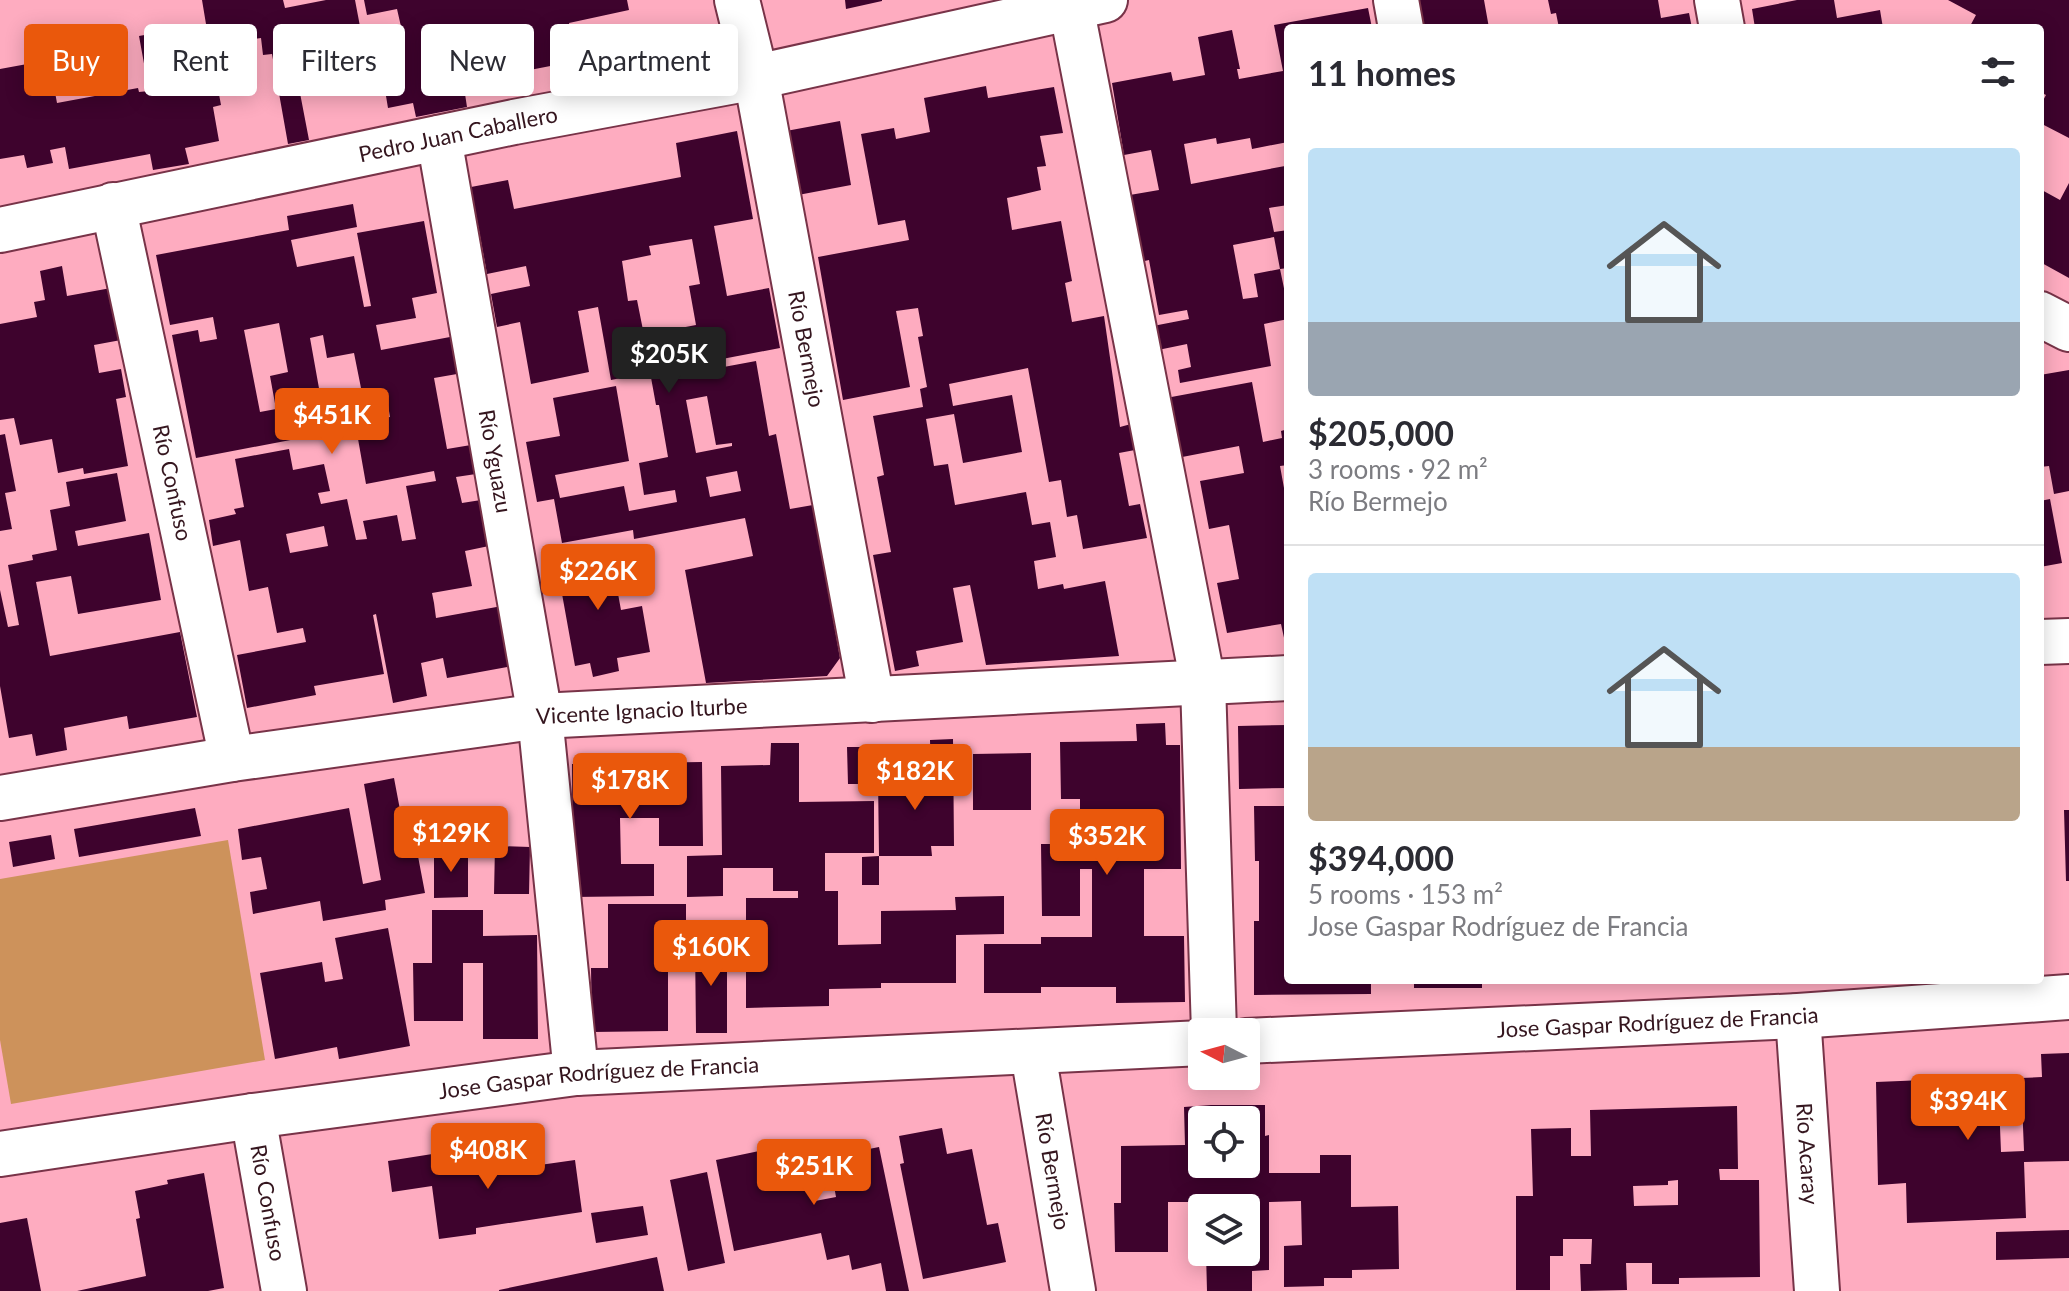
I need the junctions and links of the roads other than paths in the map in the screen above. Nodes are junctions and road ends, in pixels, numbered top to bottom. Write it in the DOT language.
graph roads {
  1 [pos="737,0"];
  2 [pos="1396,0"];
  3 [pos="1717,0"];
  4 [pos="1088,3"];
  5 [pos="1400,24"];
  6 [pos="1721,24"];
  7 [pos="756,77"];
  8 [pos="439,138"];
  9 [pos="113,205"];
  10 [pos="0,230"];
  11 [pos="2044,316"];
  12 [pos="2069,329"];
  13 [pos="2069,641"];
  14 [pos="2044,642"];
  15 [pos="1284,678"];
  16 [pos="1203,683"];
  17 [pos="872,700"];
  18 [pos="540,716"];
  19 [pos="232,759"];
  20 [pos="0,798"];
  21 [pos="2021,990"];
  22 [pos="2069,997"];
  23 [pos="1798,1016"];
  24 [pos="1214,1018"];
  25 [pos="1260,1040"];
  26 [pos="1188,1044"];
  27 [pos="1033,1053"];
  28 [pos="576,1073"];
  29 [pos="253,1116"];
  30 [pos="0,1154"];
  31 [pos="284,1291"];
  32 [pos="1073,1291"];
  33 [pos="1817,1291"];
  1 -- 7 [label="street, Río Bermejo"];
  2 -- 5 [label="street"];
  3 -- 6 [label="street"];
  4 -- 7 [label="street, Pedro Juan Caballero"];
  4 -- 16 [label="street"];
  7 -- 8 [label="street, Pedro Juan Caballero"];
  7 -- 17 [label="street, Río Bermejo"];
  8 -- 9 [label="street, Pedro Juan Caballero"];
  8 -- 18 [label="street, Río Yguazu"];
  9 -- 10 [label="street, Pedro Juan Caballero"];
  9 -- 19 [label="street, Río Confuso"];
  11 -- 12 [label="street"];
  13 -- 14 [label="street"];
  15 -- 16 [label="street, Vicente Ignacio Iturbe"];
  16 -- 17 [label="street, Vicente Ignacio Iturbe"];
  16 -- 24 [label="street"];
  17 -- 18 [label="street, Vicente Ignacio Iturbe"];
  18 -- 19 [label="street, Vicente Ignacio Iturbe"];
  18 -- 28 [label="street, Río Yguazu"];
  19 -- 20 [label="street, Vicente Ignacio Iturbe"];
  21 -- 22 [label="street, Jose Gaspar Rodríguez de Francia"];
  21 -- 23 [label="street, Jose Gaspar Rodríguez de Francia"];
  23 -- 25 [label="street, Jose Gaspar Rodríguez de Francia"];
  23 -- 33 [label="street, Río Acaray"];
  26 -- 27 [label="street, Jose Gaspar Rodríguez de Francia"];
  27 -- 28 [label="street, Jose Gaspar Rodríguez de Francia"];
  27 -- 32 [label="street, Río Bermejo"];
  28 -- 29 [label="street, Jose Gaspar Rodríguez de Francia"];
  29 -- 30 [label="street, Jose Gaspar Rodríguez de Francia"];
  29 -- 31 [label="street, Río Confuso"];
}
